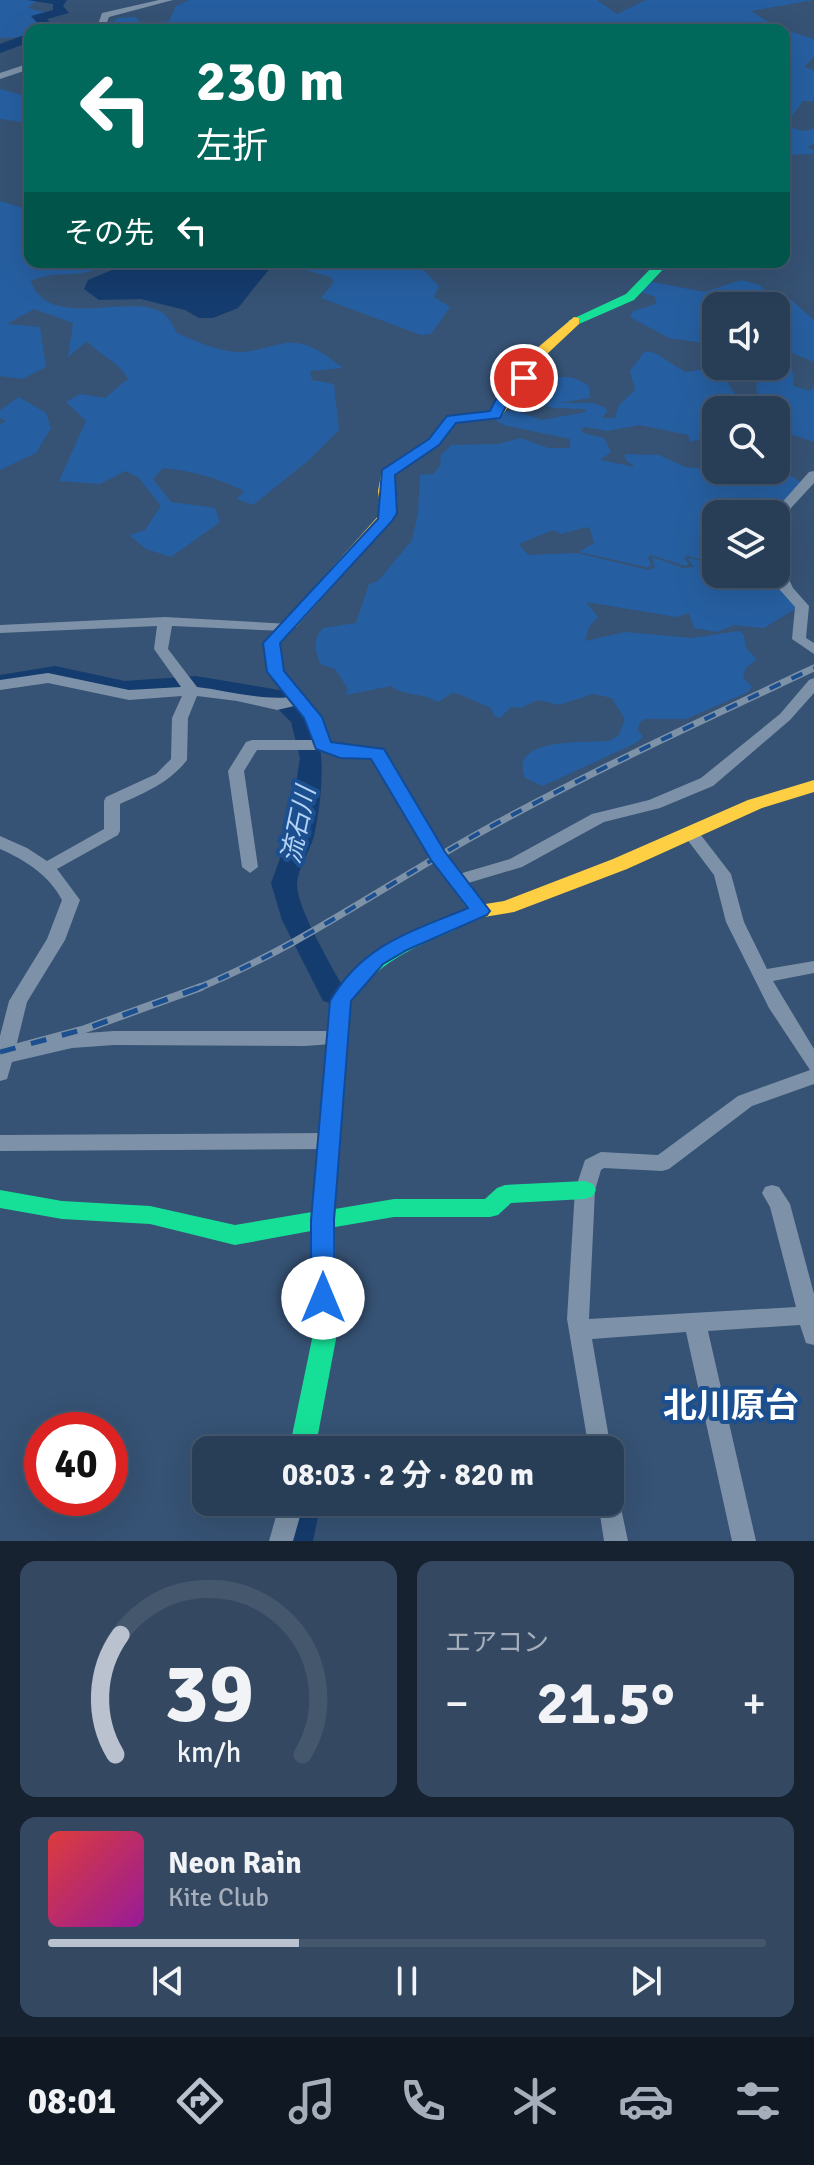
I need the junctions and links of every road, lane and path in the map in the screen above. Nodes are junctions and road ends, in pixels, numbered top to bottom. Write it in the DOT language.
graph roads {
  1 [pos="169,0"];
  2 [pos="102,24"];
  3 [pos="24,68"];
  4 [pos="0,76"];
  5 [pos="656,268"];
  6 [pos="814,475"];
  7 [pos="790,501"];
  8 [pos="786,588"];
  9 [pos="165,621"];
  10 [pos="285,627"];
  11 [pos="0,629"];
  12 [pos="814,650"];
  13 [pos="814,683"];
  14 [pos="0,685"];
  15 [pos="189,686"];
  16 [pos="298,701"];
  17 [pos="323,745"];
  18 [pos="814,786"];
  19 [pos="691,834"];
  20 [pos="0,842"];
  21 [pos="250,867"];
  22 [pos="45,869"];
  23 [pos="458,880"];
  24 [pos="480,911"];
  25 [pos="814,967"];
  26 [pos="764,976"];
  27 [pos="4,1034"];
  28 [pos="337,1038"];
  29 [pos="814,1064"];
  30 [pos="2,1066"];
  31 [pos="814,1076"];
  32 [pos="328,1141"];
  33 [pos="0,1143"];
  34 [pos="585,1190"];
  35 [pos="772,1193"];
  36 [pos="0,1199"];
  37 [pos="330,1218"];
  38 [pos="812,1322"];
  39 [pos="695,1323"];
  40 [pos="580,1330"];
  41 [pos="305,1436"];
  42 [pos="598,1436"];
  43 [pos="288,1516"];
  44 [pos="612,1516"];
  45 [pos="281,1541"];
  46 [pos="616,1541"];
  47 [pos="744,1541"];
  1 -- 2 [label="street"];
  3 -- 4 [label="street"];
  5 -- 10 [label="street"];
  6 -- 7 [label="street"];
  8 -- 12 [label="street"];
  9 -- 10 [label="street"];
  9 -- 11 [label="street"];
  9 -- 15 [label="street"];
  10 -- 16 [label="street"];
  13 -- 23 [label="street"];
  14 -- 15 [label="street"];
  15 -- 16 [label="street"];
  15 -- 22 [label="street"];
  16 -- 17 [label="street"];
  17 -- 21 [label="street"];
  17 -- 23 [label="street"];
  18 -- 19 [label="street"];
  19 -- 24 [label="street"];
  19 -- 26 [label="street"];
  20 -- 22 [label="street"];
  22 -- 27 [label="street"];
  23 -- 24 [label="street"];
  24 -- 28 [label="street"];
  25 -- 26 [label="street"];
  26 -- 29 [label="street"];
  27 -- 30 [label="street"];
  28 -- 30 [label="street"];
  28 -- 32 [label="street"];
  31 -- 34 [label="street"];
  32 -- 33 [label="street"];
  32 -- 37 [label="street"];
  34 -- 37 [label="street"];
  34 -- 40 [label="street"];
  35 -- 38 [label="street"];
  36 -- 37 [label="street"];
  37 -- 41 [label="street"];
  38 -- 39 [label="street"];
  39 -- 40 [label="street"];
  39 -- 47 [label="street"];
  40 -- 42 [label="street"];
  43 -- 45 [label="street"];
  44 -- 46 [label="street"];
}
